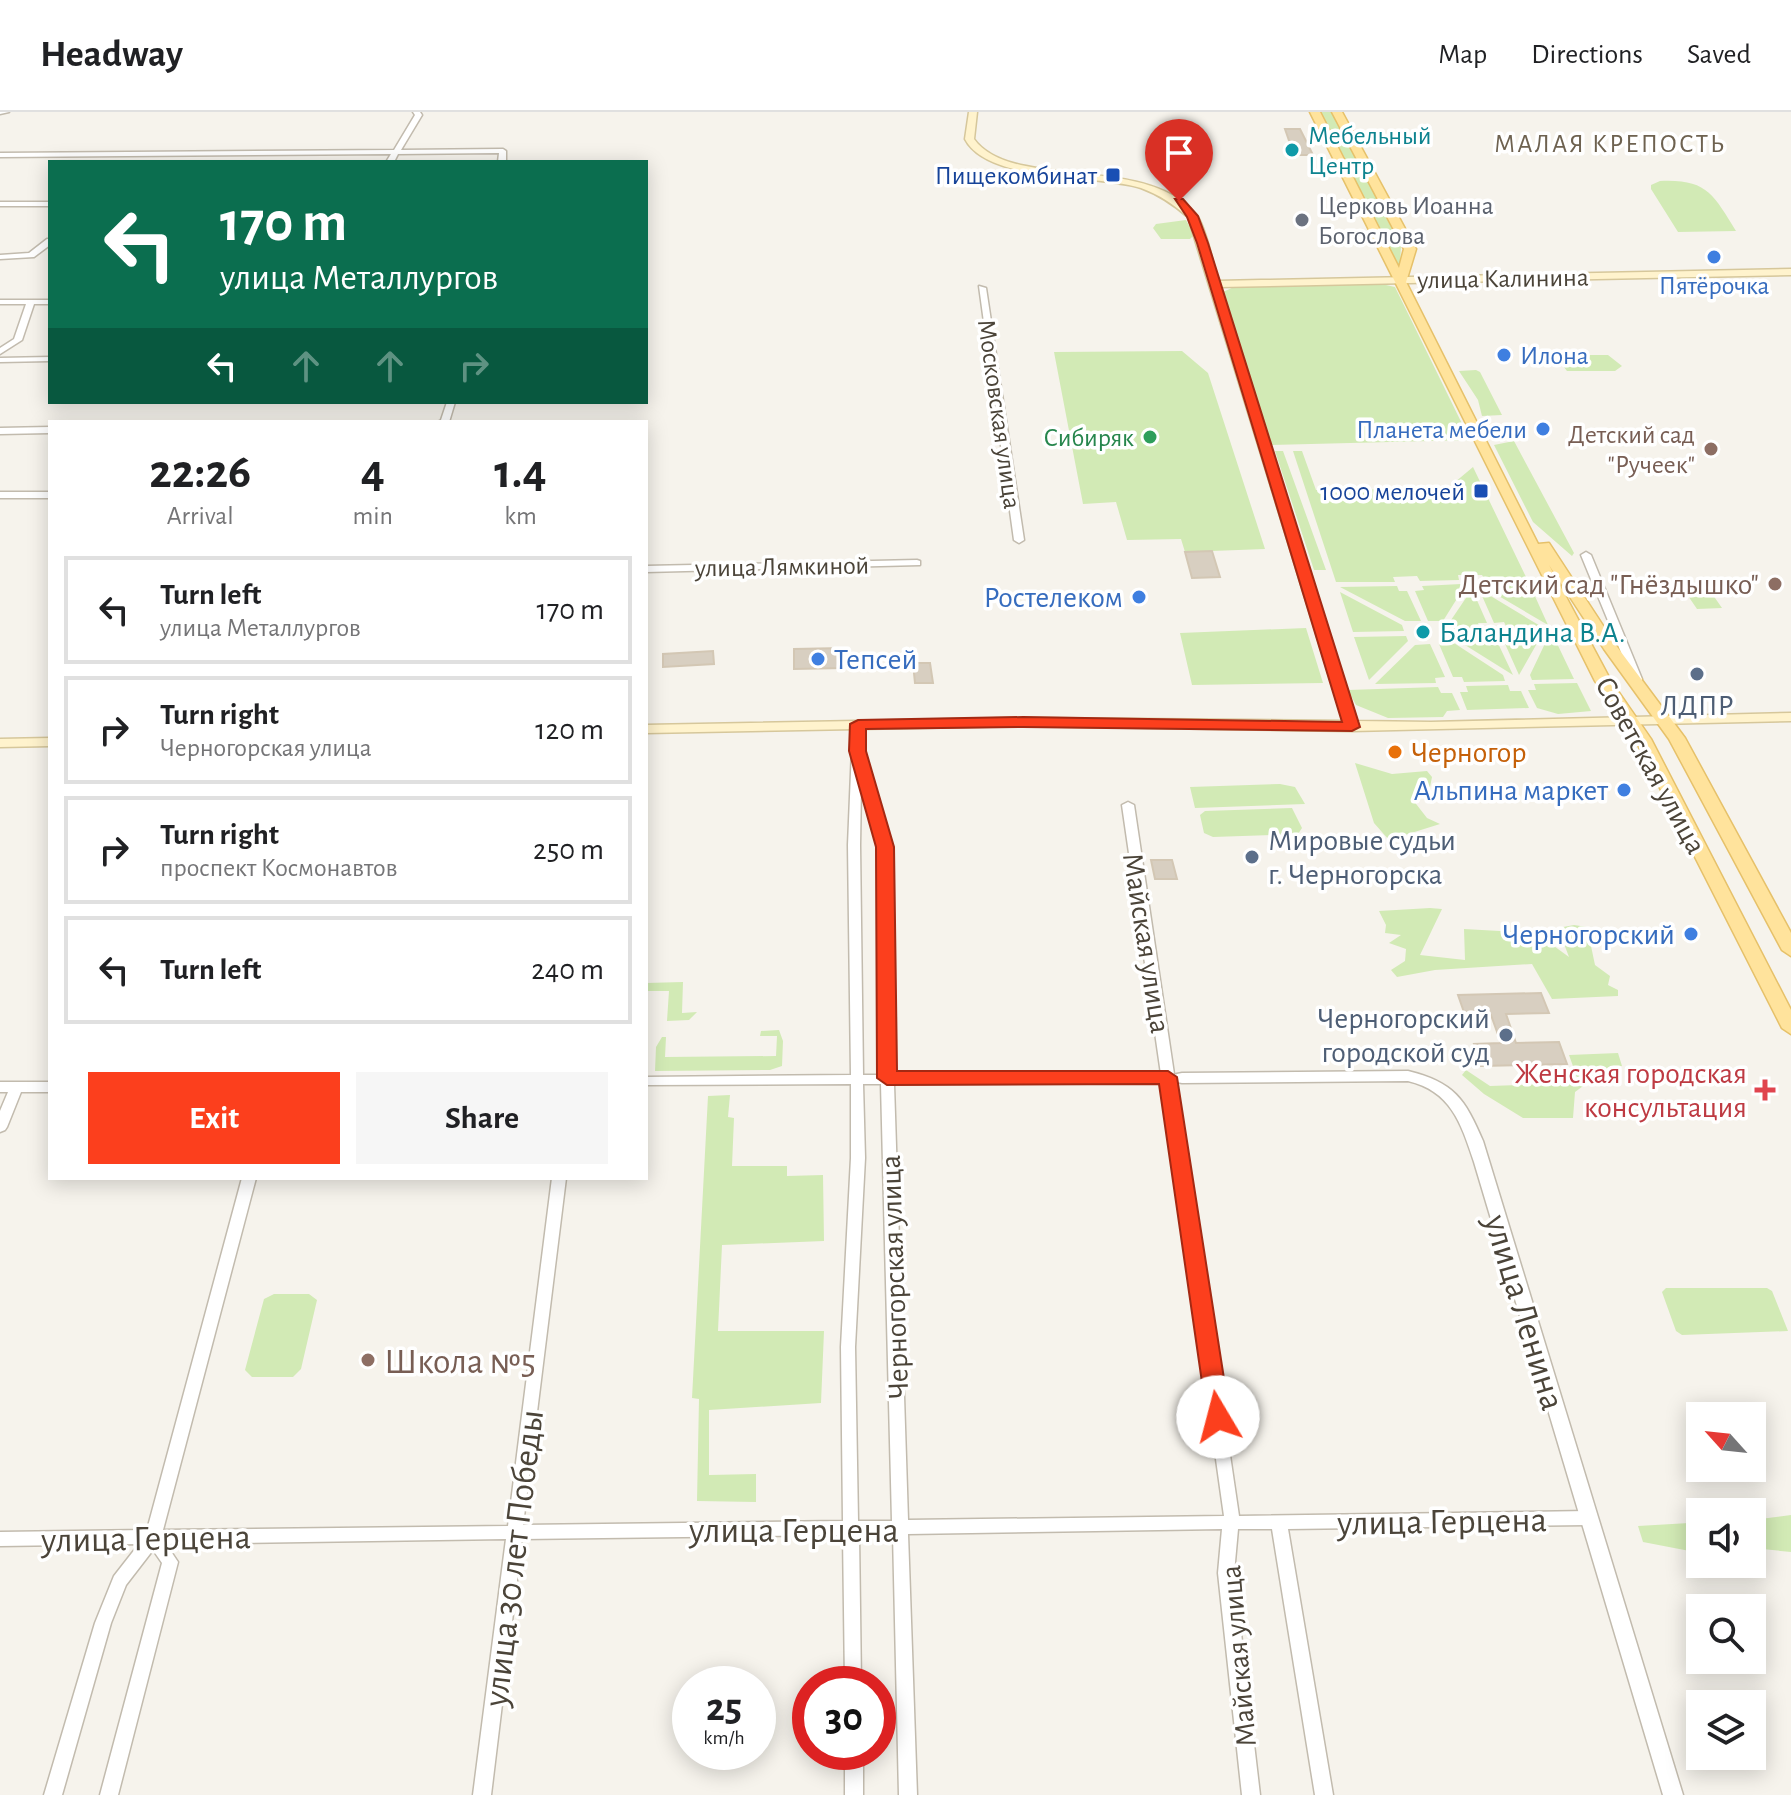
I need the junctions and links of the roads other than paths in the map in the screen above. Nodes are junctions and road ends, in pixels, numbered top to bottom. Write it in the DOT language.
graph roads {
  1 [pos="0,112"];
  2 [pos="6,112"];
  3 [pos="416,112"];
  4 [pos="973,112"];
  5 [pos="1315,112"];
  6 [pos="1337,112"];
  7 [pos="394,151"];
  8 [pos="0,155"];
  9 [pos="391,160"];
  10 [pos="502,160"];
  11 [pos="0,204"];
  12 [pos="48,204"];
  13 [pos="48,242"];
  14 [pos="0,257"];
  15 [pos="1791,272"];
  16 [pos="1401,280"];
  17 [pos="1215,284"];
  18 [pos="982,288"];
  19 [pos="0,302"];
  20 [pos="48,302"];
  21 [pos="30,303"];
  22 [pos="0,352"];
  23 [pos="48,359"];
  24 [pos="0,360"];
  25 [pos="48,430"];
  26 [pos="0,431"];
  27 [pos="0,495"];
  28 [pos="48,495"];
  29 [pos="1512,501"];
  30 [pos="1019,540"];
  31 [pos="1586,555"];
  32 [pos="917,563"];
  33 [pos="648,569"];
  34 [pos="1637,679"];
  35 [pos="1791,717"];
  36 [pos="1665,720"];
  37 [pos="1631,721"];
  38 [pos="858,724"];
  39 [pos="1352,727"];
  40 [pos="648,729"];
  41 [pos="48,742"];
  42 [pos="0,743"];
  43 [pos="859,763"];
  44 [pos="1128,805"];
  45 [pos="1791,950"];
  46 [pos="1791,1028"];
  47 [pos="887,1078"];
  48 [pos="1175,1078"];
  49 [pos="857,1079"];
  50 [pos="648,1081"];
  51 [pos="0,1087"];
  52 [pos="16,1087"];
  53 [pos="48,1087"];
  54 [pos="0,1127"];
  55 [pos="248,1180"];
  56 [pos="559,1180"];
  57 [pos="1588,1518"];
  58 [pos="1279,1522"];
  59 [pos="1232,1523"];
  60 [pos="852,1528"];
  61 [pos="901,1528"];
  62 [pos="517,1531"];
  63 [pos="153,1538"];
  64 [pos="0,1539"];
  65 [pos="853,1666"];
  66 [pos="854,1770"];
  67 [pos="53,1795"];
  68 [pos="109,1795"];
  69 [pos="482,1795"];
  70 [pos="854,1795"];
  71 [pos="908,1795"];
  72 [pos="1251,1795"];
  73 [pos="1324,1795"];
  74 [pos="1673,1795"];
  1 -- 2 [label="street"];
  3 -- 7 [label="street"];
  4 -- 17 [label="main road"];
  5 -- 16 [label="main road, Советская улица"];
  6 -- 16 [label="main road"];
  7 -- 8 [label="street"];
  7 -- 9 [label="street"];
  7 -- 10 [label="street"];
  11 -- 12 [label="street"];
  13 -- 14 [label="street"];
  15 -- 16 [label="main road, улица Калинина"];
  16 -- 17 [label="main road, улица Калинина"];
  16 -- 29 [label="main road, Советская улица"];
  17 -- 39 [label="main road"];
  18 -- 30 [label="street, Московская улица"];
  19 -- 21 [label="street"];
  20 -- 21 [label="street"];
  21 -- 22 [label="street"];
  23 -- 24 [label="street"];
  25 -- 26 [label="street"];
  27 -- 28 [label="street"];
  29 -- 34 [label="main road, Советская улица"];
  29 -- 37 [label="main road, Советская улица"];
  31 -- 34 [label="street"];
  32 -- 33 [label="street, улица Лямкиной"];
  34 -- 36 [label="main road, Советская улица"];
  35 -- 36 [label="main road"];
  36 -- 37 [label="main road"];
  36 -- 45 [label="main road, Советская улица"];
  37 -- 39 [label="main road"];
  37 -- 46 [label="main road, Советская улица"];
  38 -- 39 [label="main road"];
  38 -- 40 [label="main road"];
  38 -- 43 [label="street, Черногорская улица"];
  41 -- 42 [label="main road"];
  43 -- 47 [label="street, Черногорская улица"];
  43 -- 49 [label="street, Черногорская улица"];
  44 -- 48 [label="street, Майская улица"];
  47 -- 48 [label="street"];
  47 -- 49 [label="street"];
  47 -- 61 [label="street, Черногорская улица"];
  48 -- 57 [label="street, улица Ленина"];
  48 -- 59 [label="street, Майская улица"];
  49 -- 50 [label="street"];
  49 -- 60 [label="street, Черногорская улица"];
  51 -- 52 [label="street"];
  52 -- 53 [label="street"];
  52 -- 54 [label="street"];
  55 -- 63 [label="street"];
  56 -- 62 [label="street, улица 30 лет Победы"];
  57 -- 58 [label="street, улица Герцена"];
  57 -- 74 [label="street, улица Ленина"];
  58 -- 59 [label="street, улица Герцена"];
  58 -- 73 [label="street, Майская улица"];
  59 -- 61 [label="street, улица Герцена"];
  59 -- 72 [label="street, Майская улица"];
  60 -- 61 [label="street, улица Герцена"];
  60 -- 62 [label="street, улица Герцена"];
  60 -- 65 [label="street, Черногорская улица"];
  61 -- 71 [label="street, Черногорская улица"];
  62 -- 63 [label="street, улица Герцена"];
  62 -- 69 [label="street, улица 30 лет Победы"];
  63 -- 64 [label="street, улица Герцена"];
  63 -- 67 [label="street"];
  63 -- 68 [label="street"];
  66 -- 70 [label="street"];
}
